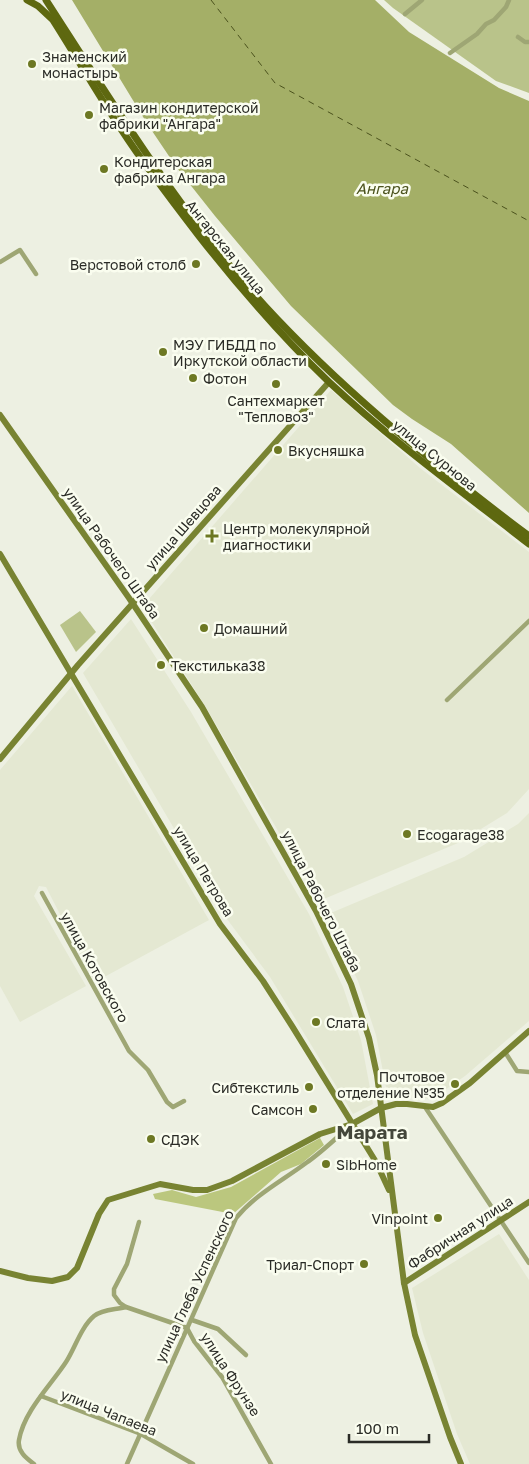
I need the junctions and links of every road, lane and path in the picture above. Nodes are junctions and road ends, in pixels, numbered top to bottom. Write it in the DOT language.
graph roads {
  1 [pos="27,0"];
  2 [pos="46,0"];
  3 [pos="422,0"];
  4 [pos="509,0"];
  5 [pos="405,14"];
  6 [pos="518,37"];
  7 [pos="529,42"];
  8 [pos="450,53"];
  9 [pos="0,262"];
  10 [pos="36,274"];
  11 [pos="332,374"];
  12 [pos="329,382"];
  13 [pos="0,415"];
  14 [pos="529,536"];
  15 [pos="529,544"];
  16 [pos="0,554"];
  17 [pos="133,604"];
  18 [pos="529,621"];
  19 [pos="72,672"];
  20 [pos="446,700"];
  21 [pos="0,759"];
  22 [pos="42,893"];
  23 [pos="529,1031"];
  24 [pos="505,1052"];
  25 [pos="529,1072"];
  26 [pos="184,1101"];
  27 [pos="425,1107"];
  28 [pos="381,1108"];
  29 [pos="352,1124"];
  30 [pos="392,1196"];
  31 [pos="529,1202"];
  32 [pos="501,1220"];
  33 [pos="140,1222"];
  34 [pos="529,1263"];
  35 [pos="0,1271"];
  36 [pos="404,1283"];
  37 [pos="126,1307"];
  38 [pos="192,1320"];
  39 [pos="187,1328"];
  40 [pos="246,1355"];
  41 [pos="41,1396"];
  42 [pos="141,1434"];
  43 [pos="34,1464"];
  44 [pos="127,1464"];
  45 [pos="193,1464"];
  46 [pos="271,1464"];
  47 [pos="461,1464"];
  1 -- 12 [label="main road, Ангарская улица"];
  2 -- 11 [label="main road, Ангарская улица"];
  3 -- 5 [label="street"];
  4 -- 8 [label="street"];
  6 -- 7 [label="street"];
  9 -- 10 [label="street"];
  11 -- 14 [label="main road, улица Сурнова"];
  12 -- 15 [label="main road, улица Сурнова"];
  12 -- 17 [label="main road, улица Шевцова"];
  13 -- 17 [label="main road, улица Рабочего Штаба"];
  16 -- 19 [label="main road, улица Петрова"];
  17 -- 19 [label="main road, улица Шевцова"];
  17 -- 28 [label="main road, улица Рабочего Штаба"];
  18 -- 20 [label="street"];
  19 -- 21 [label="main road, улица Шевцова"];
  19 -- 29 [label="main road, улица Петрова"];
  22 -- 26 [label="street, улица Котовского"];
  23 -- 24 [label="main road"];
  24 -- 25 [label="street"];
  24 -- 27 [label="main road"];
  27 -- 28 [label="main road"];
  27 -- 32 [label="street"];
  28 -- 29 [label="main road"];
  28 -- 30 [label="main road, улица Рабочего Штаба"];
  29 -- 30 [label="main road, улица Петрова"];
  29 -- 35 [label="main road"];
  29 -- 38 [label="street, улица Глеба Успенского"];
  30 -- 36 [label="main road, улица Рабочего Штаба"];
  31 -- 32 [label="main road, Фабричная улица"];
  32 -- 34 [label="street"];
  32 -- 36 [label="main road, Фабричная улица"];
  33 -- 37 [label="street"];
  36 -- 47 [label="main road, улица Рабочего Штаба"];
  37 -- 39 [label="street, улица Фрунзе"];
  37 -- 41 [label="street"];
  38 -- 39 [label="street, улица Глеба Успенского"];
  38 -- 40 [label="street, улица Фрунзе"];
  39 -- 42 [label="street, улица Глеба Успенского"];
  39 -- 46 [label="street, улица Фрунзе"];
  41 -- 42 [label="street, улица Чапаева"];
  41 -- 43 [label="street"];
  42 -- 44 [label="street, улица Глеба Успенского"];
  42 -- 45 [label="street, улица Чапаева"];
}
